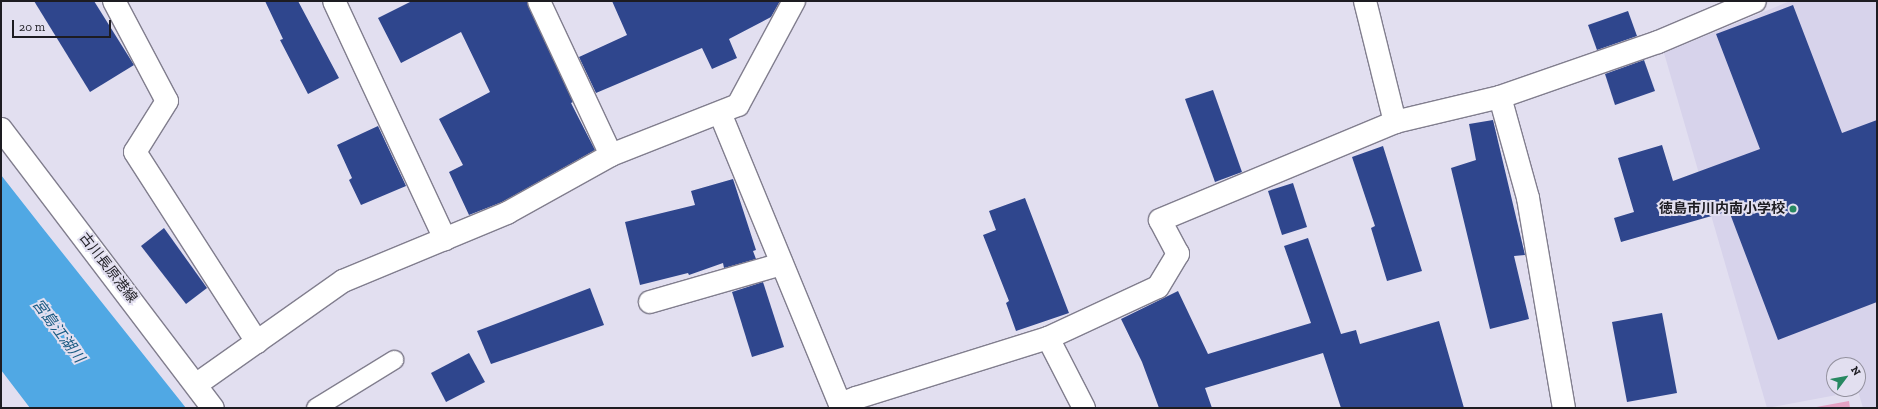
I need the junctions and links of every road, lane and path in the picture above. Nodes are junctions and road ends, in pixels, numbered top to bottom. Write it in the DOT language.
graph roads {
  1 [pos="114,1"];
  2 [pos="334,1"];
  3 [pos="539,1"];
  4 [pos="794,1"];
  5 [pos="1365,1"];
  6 [pos="1755,1"];
  7 [pos="1500,97"];
  8 [pos="720,113"];
  9 [pos="1395,122"];
  10 [pos="1,129"];
  11 [pos="611,155"];
  12 [pos="445,238"];
  13 [pos="782,264"];
  14 [pos="650,302"];
  15 [pos="1048,338"];
  16 [pos="257,342"];
  17 [pos="394,360"];
  18 [pos="197,384"];
  19 [pos="841,406"];
  20 [pos="213,408"];
  21 [pos="316,408"];
  22 [pos="1084,408"];
  23 [pos="1564,408"];
  1 -- 16 [label="street"];
  2 -- 12 [label="street"];
  3 -- 11 [label="street"];
  4 -- 8 [label="street"];
  5 -- 9 [label="street"];
  6 -- 7 [label="street"];
  7 -- 9 [label="street"];
  7 -- 23 [label="street"];
  8 -- 11 [label="street"];
  8 -- 13 [label="street"];
  9 -- 15 [label="street"];
  10 -- 18 [label="street, 古川長原港線"];
  11 -- 12 [label="street"];
  12 -- 16 [label="street"];
  13 -- 14 [label="street"];
  13 -- 19 [label="street"];
  15 -- 19 [label="street"];
  15 -- 22 [label="street"];
  16 -- 18 [label="street"];
  17 -- 21 [label="lane"];
  18 -- 20 [label="street, 古川長原港線"];
}
